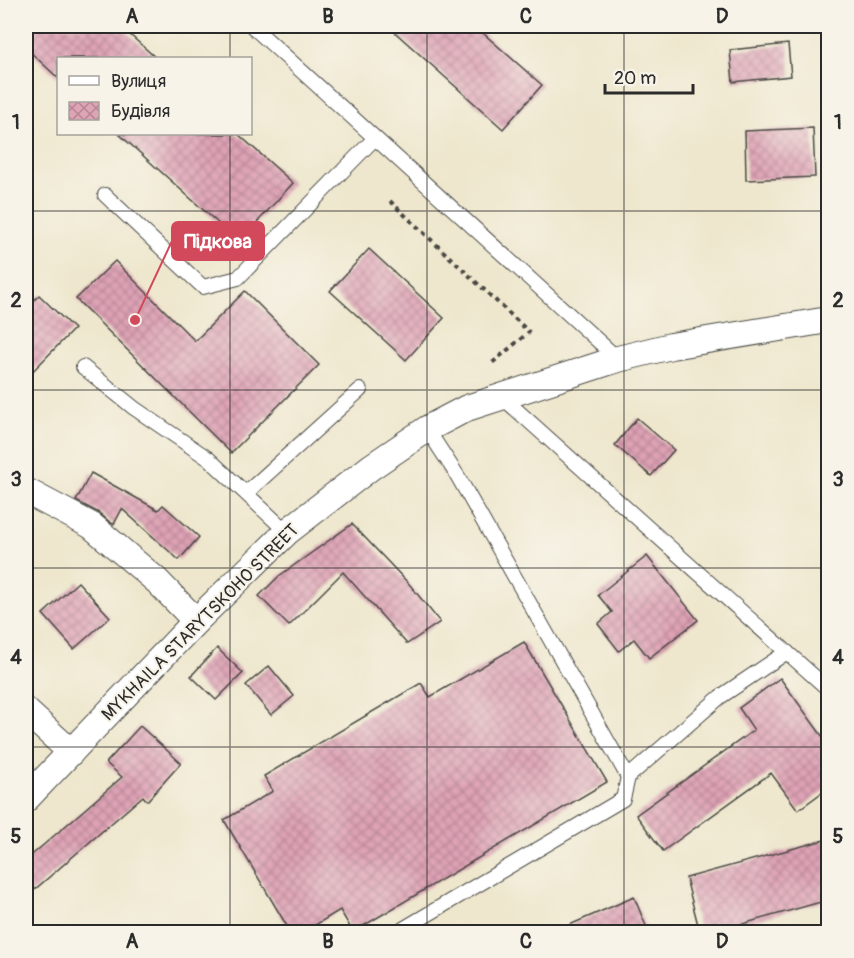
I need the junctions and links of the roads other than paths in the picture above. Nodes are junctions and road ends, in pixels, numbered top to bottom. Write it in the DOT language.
graph roads {
  1 [pos="252,26"];
  2 [pos="375,138"];
  3 [pos="105,195"];
  4 [pos="828,320"];
  5 [pos="618,359"];
  6 [pos="83,367"];
  7 [pos="360,390"];
  8 [pos="502,397"];
  9 [pos="427,429"];
  10 [pos="26,491"];
  11 [pos="246,493"];
  12 [pos="287,532"];
  13 [pos="196,621"];
  14 [pos="787,652"];
  15 [pos="828,689"];
  16 [pos="26,711"];
  17 [pos="70,753"];
  18 [pos="628,777"];
  19 [pos="26,799"];
  20 [pos="398,933"];
  1 -- 2 [label="lane"];
  2 -- 3 [label="lane"];
  2 -- 5 [label="lane"];
  4 -- 5 [label="street, MYKHAILA STARYTSKOHO STREET"];
  5 -- 8 [label="street, MYKHAILA STARYTSKOHO STREET"];
  6 -- 11 [label="lane"];
  7 -- 11 [label="lane"];
  8 -- 9 [label="street, MYKHAILA STARYTSKOHO STREET"];
  8 -- 14 [label="lane"];
  9 -- 12 [label="street, MYKHAILA STARYTSKOHO STREET"];
  9 -- 18 [label="lane"];
  10 -- 13 [label="street"];
  11 -- 12 [label="lane"];
  12 -- 13 [label="street, MYKHAILA STARYTSKOHO STREET"];
  13 -- 17 [label="street, MYKHAILA STARYTSKOHO STREET"];
  14 -- 15 [label="lane"];
  14 -- 18 [label="lane"];
  16 -- 17 [label="street"];
  17 -- 19 [label="street, MYKHAILA STARYTSKOHO STREET"];
  18 -- 20 [label="lane"];
}
